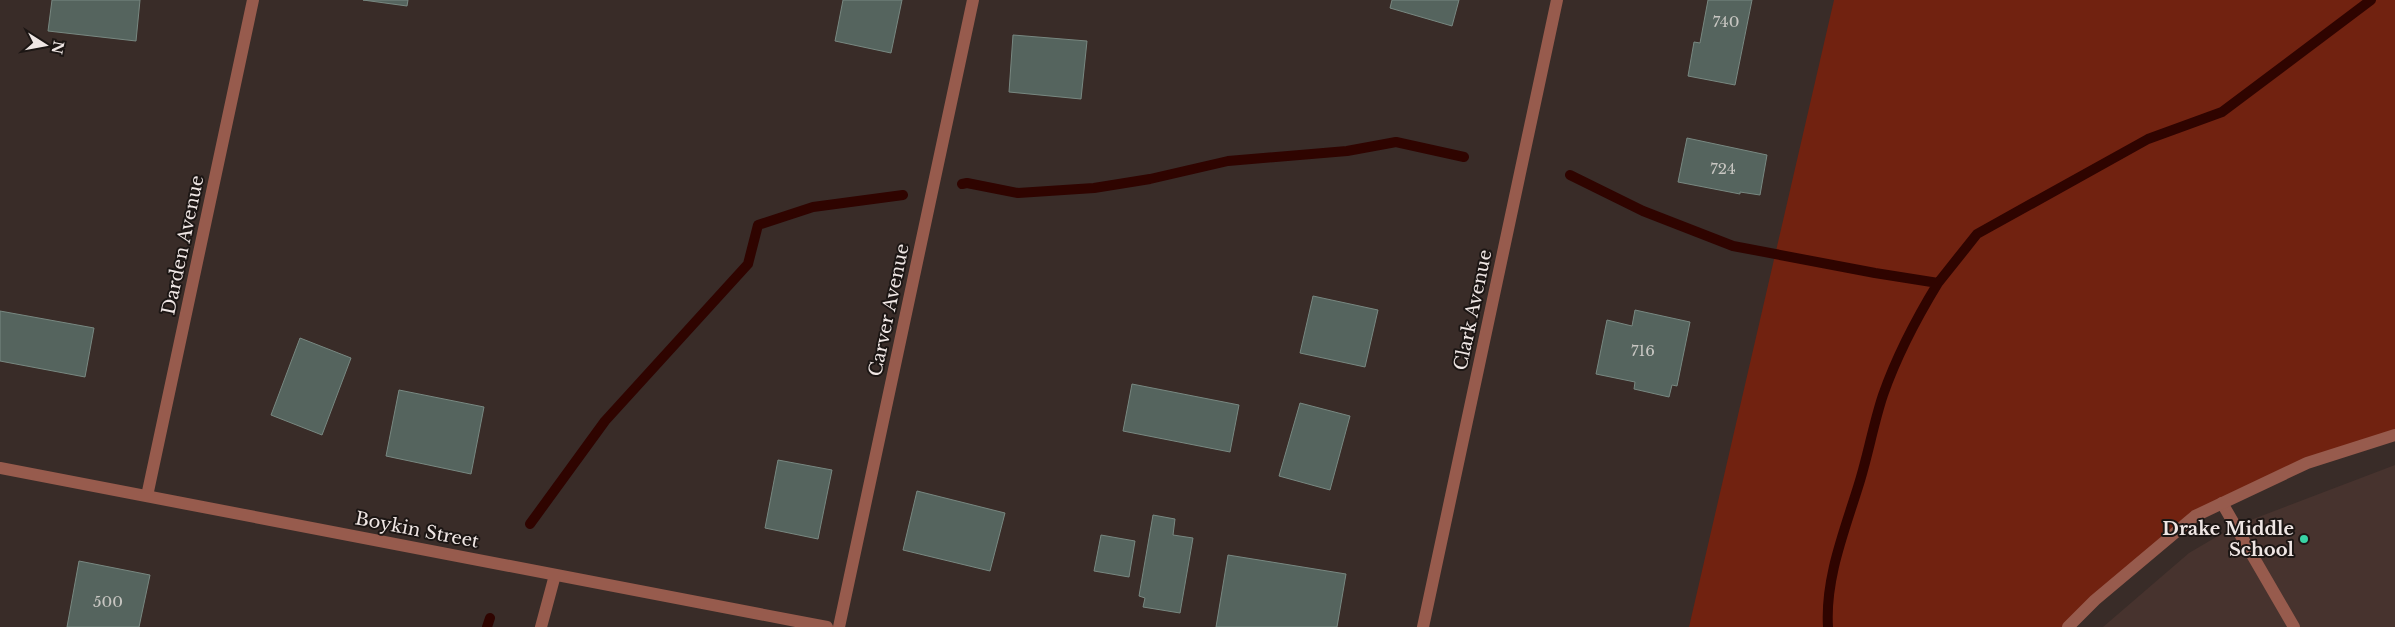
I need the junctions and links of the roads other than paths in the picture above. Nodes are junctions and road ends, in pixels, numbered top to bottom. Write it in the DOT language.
graph roads {
  1 [pos="252,0"];
  2 [pos="973,0"];
  3 [pos="1557,0"];
  4 [pos="2395,435"];
  5 [pos="0,468"];
  6 [pos="147,496"];
  7 [pos="2222,503"];
  8 [pos="555,575"];
  9 [pos="541,627"];
  10 [pos="827,627"];
  11 [pos="839,627"];
  12 [pos="1423,627"];
  13 [pos="2068,627"];
  14 [pos="2294,627"];
  1 -- 6 [label="street, Darden Avenue"];
  2 -- 11 [label="street, Carver Avenue"];
  3 -- 12 [label="street, Clark Avenue"];
  4 -- 7 [label="street"];
  5 -- 6 [label="street, Boykin Street"];
  6 -- 8 [label="street, Boykin Street"];
  7 -- 13 [label="street"];
  7 -- 14 [label="street"];
  8 -- 9 [label="street"];
  8 -- 10 [label="street, Boykin Street"];
}
